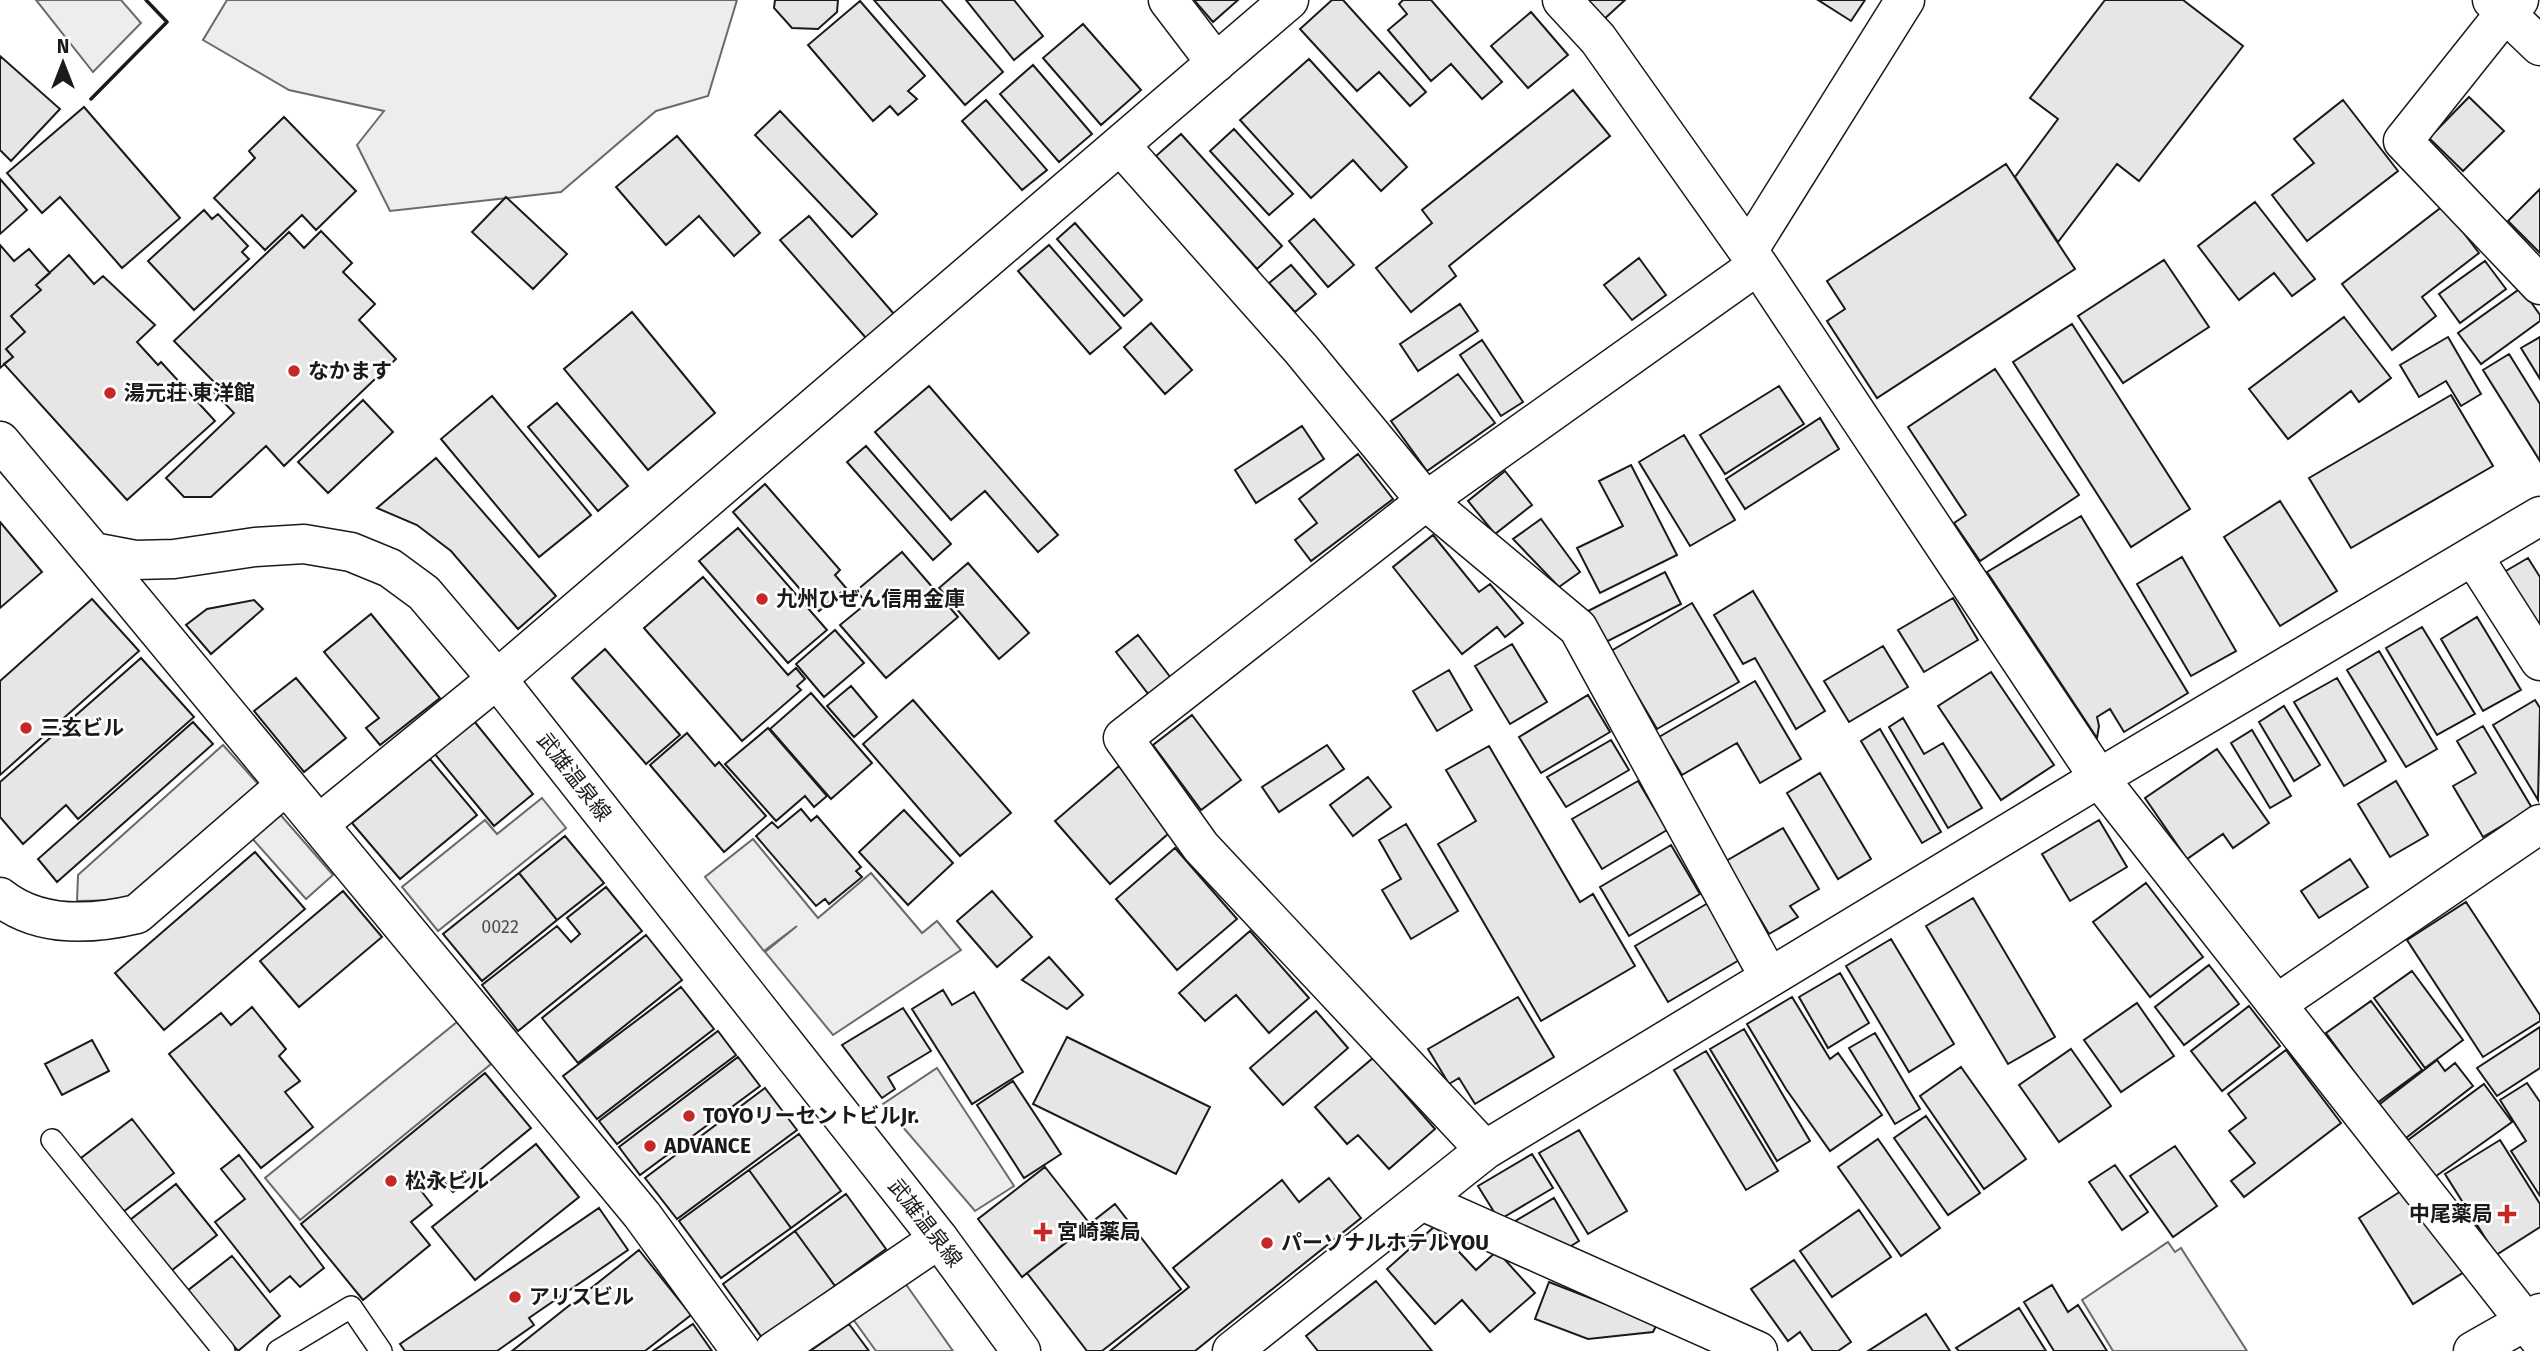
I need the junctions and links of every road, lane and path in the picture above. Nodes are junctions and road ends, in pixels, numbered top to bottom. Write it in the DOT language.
graph roads {
  1 [pos="1168,0"];
  2 [pos="1289,0"];
  3 [pos="1562,0"];
  4 [pos="1905,0"];
  5 [pos="2505,4"];
  6 [pos="2540,46"];
  7 [pos="1216,63"];
  8 [pos="1120,145"];
  9 [pos="1753,258"];
  10 [pos="2540,285"];
  11 [pos="0,441"];
  12 [pos="1426,501"];
  13 [pos="2540,516"];
  14 [pos="93,552"];
  15 [pos="2473,556"];
  16 [pos="2540,662"];
  17 [pos="497,679"];
  18 [pos="2099,778"];
  19 [pos="286,785"];
  20 [pos="319,824"];
  21 [pos="2540,824"];
  22 [pos="0,897"];
  23 [pos="1769,977"];
  24 [pos="2278,1003"];
  25 [pos="52,1140"];
  26 [pos="1485,1150"];
  27 [pos="1422,1201"];
  28 [pos="939,1239"];
  29 [pos="2535,1325"];
  30 [pos="224,1351"];
  31 [pos="278,1351"];
  32 [pos="381,1351"];
  33 [pos="741,1351"];
  34 [pos="774,1351"];
  35 [pos="1021,1351"];
  36 [pos="1232,1351"];
  37 [pos="1758,1351"];
  38 [pos="2473,1351"];
  1 -- 7 [label="street"];
  2 -- 7 [label="street"];
  3 -- 9 [label="street"];
  4 -- 9 [label="street"];
  5 -- 6 [label="street"];
  5 -- 10 [label="street"];
  7 -- 8 [label="street"];
  8 -- 12 [label="street"];
  8 -- 17 [label="street"];
  9 -- 12 [label="street"];
  9 -- 18 [label="street"];
  11 -- 14 [label="street"];
  12 -- 23 [label="street"];
  12 -- 26 [label="street"];
  13 -- 15 [label="street"];
  14 -- 17 [label="street, 武雄温泉線"];
  14 -- 19 [label="street"];
  15 -- 16 [label="street"];
  15 -- 18 [label="street"];
  17 -- 20 [label="street"];
  17 -- 28 [label="street, 武雄温泉線"];
  18 -- 23 [label="street"];
  18 -- 24 [label="street"];
  19 -- 20 [label="street"];
  19 -- 22 [label="street"];
  20 -- 33 [label="street"];
  21 -- 24 [label="street"];
  23 -- 26 [label="street"];
  24 -- 29 [label="street"];
  25 -- 30 [label="lane"];
  26 -- 27 [label="street"];
  27 -- 36 [label="street"];
  27 -- 37 [label="street"];
  28 -- 34 [label="street"];
  28 -- 35 [label="street, 武雄温泉線"];
  29 -- 38 [label="street"];
  31 -- 32 [label="lane"];
}
